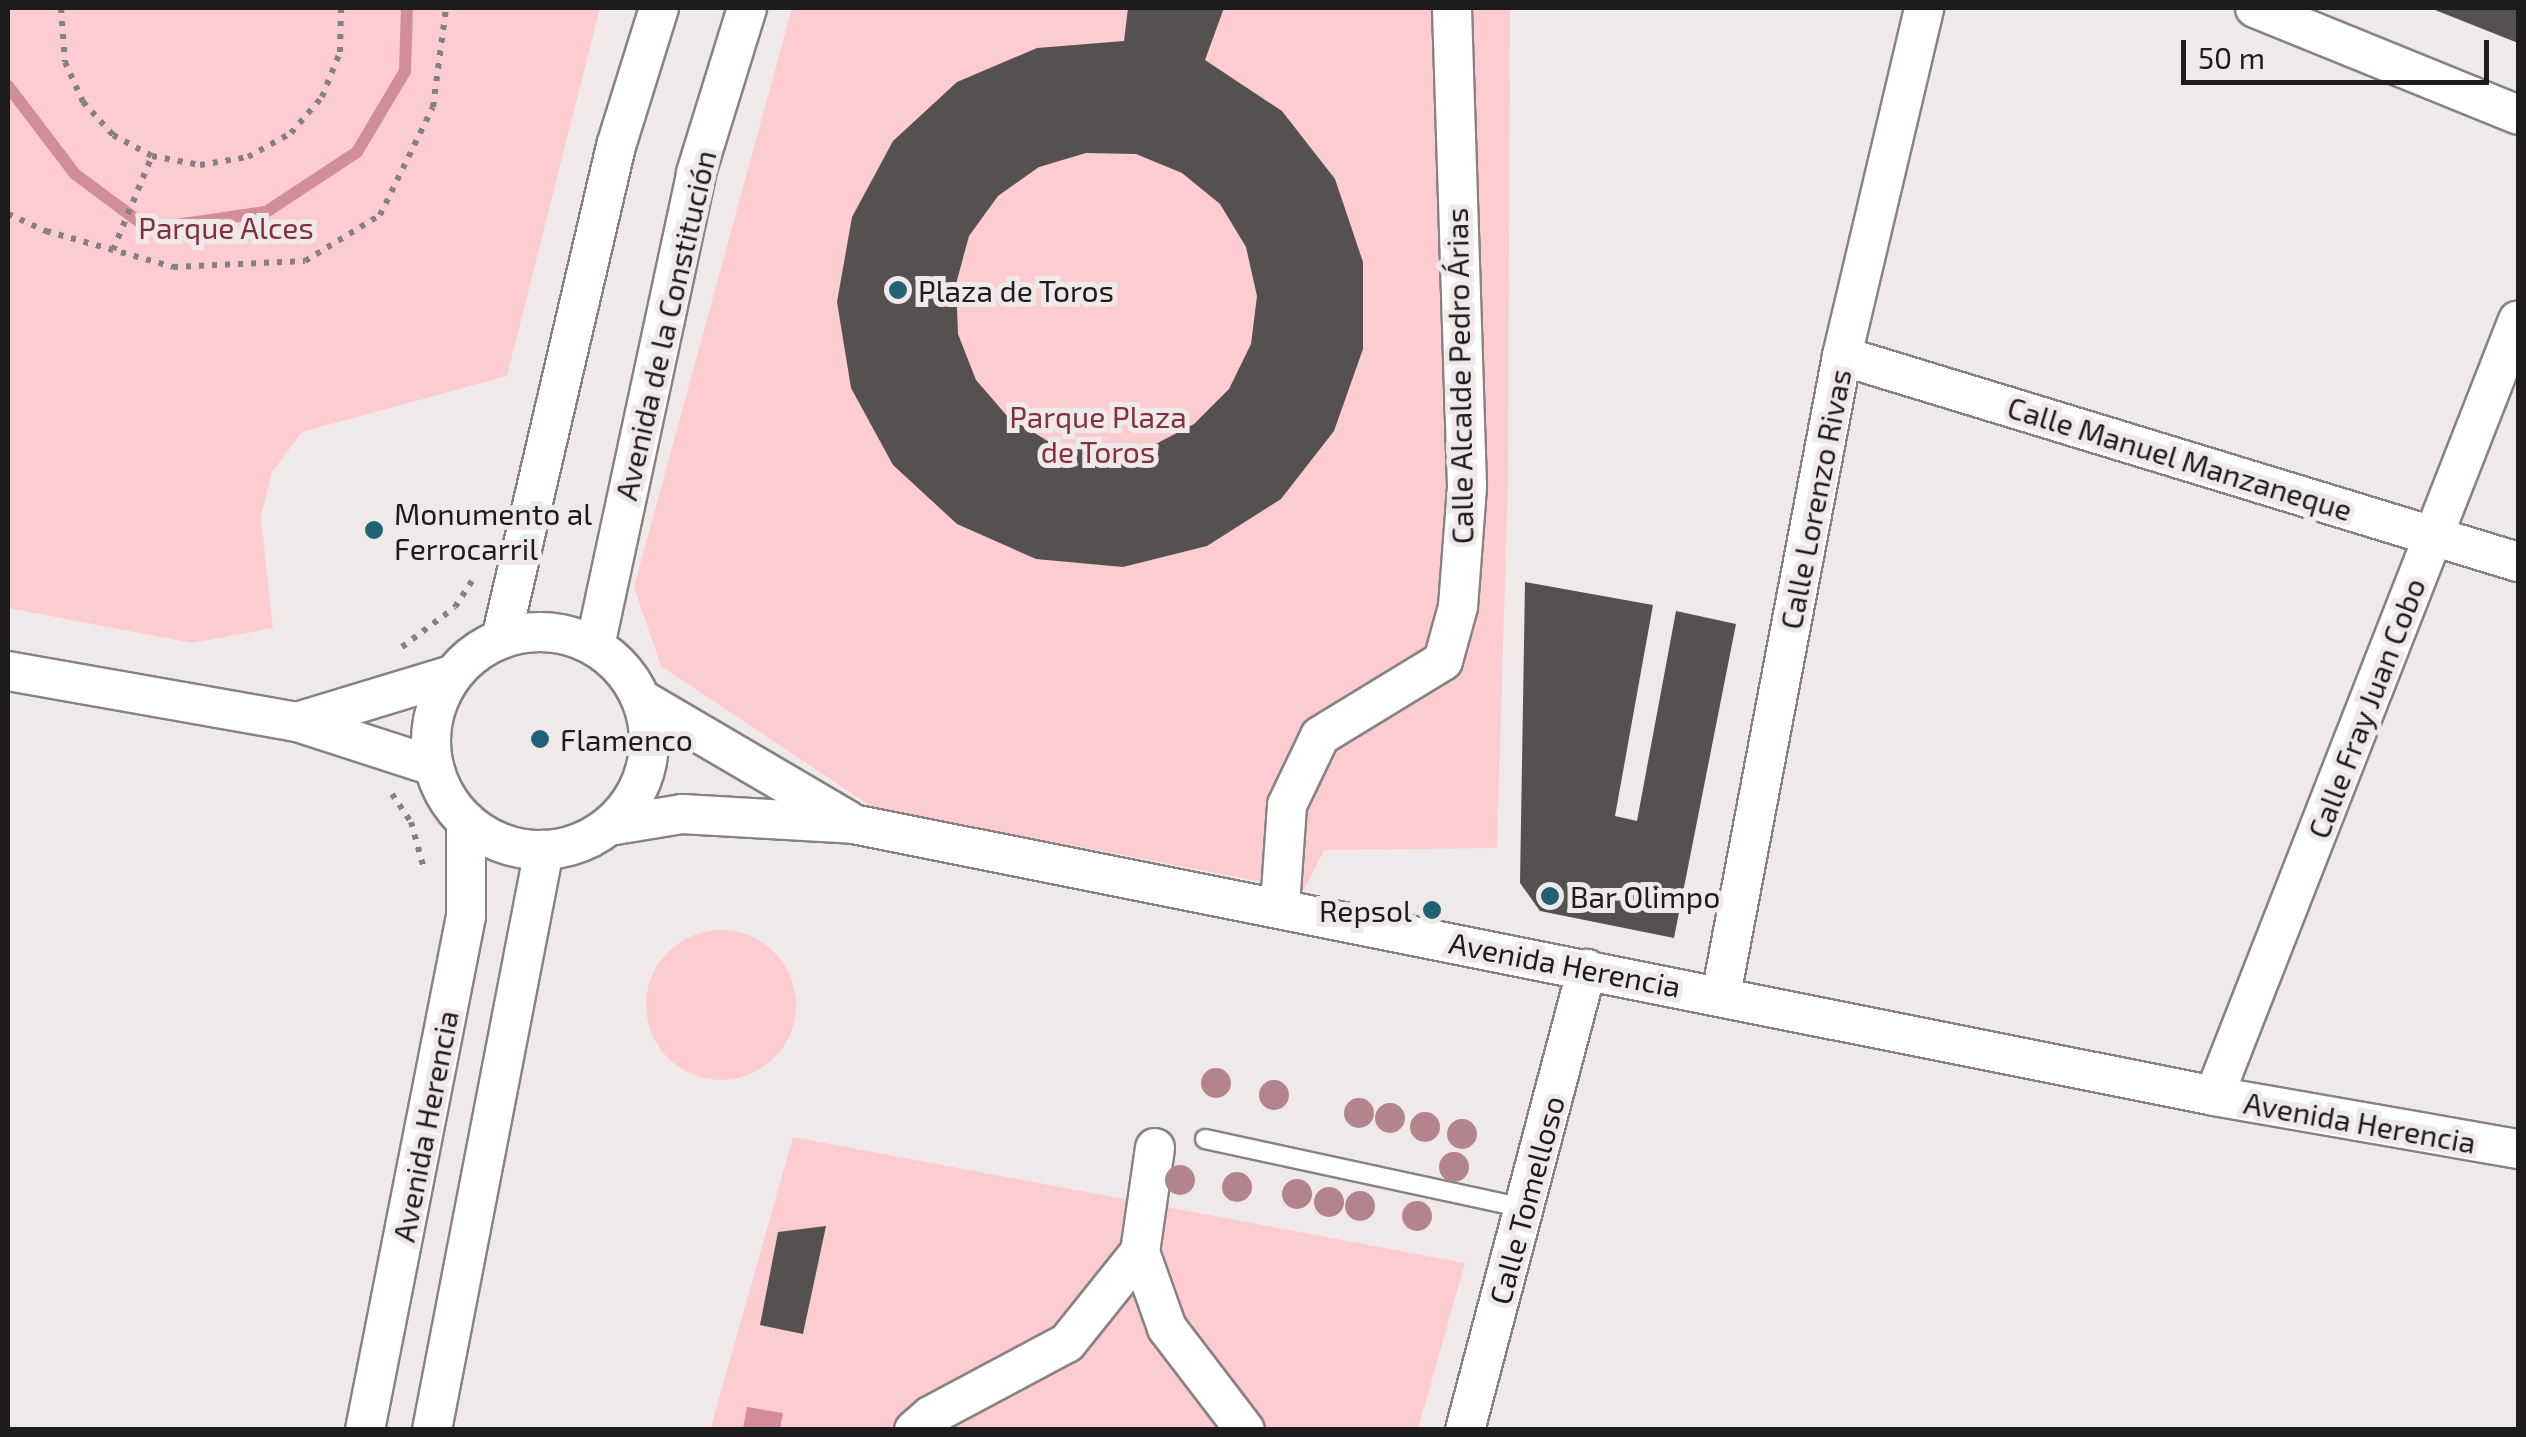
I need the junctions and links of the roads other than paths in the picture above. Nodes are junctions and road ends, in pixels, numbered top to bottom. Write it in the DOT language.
graph roads {
  1 [pos="659,8"];
  2 [pos="747,8"];
  3 [pos="1452,8"];
  4 [pos="1924,8"];
  5 [pos="2255,8"];
  6 [pos="2518,115"];
  7 [pos="2518,320"];
  8 [pos="1842,356"];
  9 [pos="2434,534"];
  10 [pos="2518,562"];
  11 [pos="501,639"];
  12 [pos="595,646"];
  13 [pos="8,670"];
  14 [pos="452,675"];
  15 [pos="641,699"];
  16 [pos="297,722"];
  17 [pos="433,766"];
  18 [pos="466,821"];
  19 [pos="853,824"];
  20 [pos="609,826"];
  21 [pos="544,850"];
  22 [pos="1280,906"];
  23 [pos="1587,969"];
  24 [pos="1721,994"];
  25 [pos="2214,1096"];
  26 [pos="1205,1139"];
  27 [pos="1155,1148"];
  28 [pos="2518,1150"];
  29 [pos="1524,1208"];
  30 [pos="1140,1252"];
  31 [pos="1475,1425"];
  32 [pos="365,1430"];
  33 [pos="432,1430"];
  34 [pos="914,1430"];
  35 [pos="1246,1430"];
  1 -- 11 [label="street"];
  2 -- 12 [label="street, Avenida de la Constitución"];
  3 -- 22 [label="street, Calle Alcalde Pedro Árias"];
  4 -- 8 [label="street, Calle Lorenzo Rivas"];
  5 -- 6 [label="street"];
  7 -- 9 [label="street, Calle Fray Juan Cobo"];
  8 -- 9 [label="street, Calle Manuel Manzaneque"];
  8 -- 24 [label="street, Calle Lorenzo Rivas"];
  9 -- 10 [label="street, Calle Manuel Manzaneque"];
  9 -- 25 [label="street, Calle Fray Juan Cobo"];
  11 -- 12 [label="street, Avenida Herencia"];
  11 -- 14 [label="street, Avenida Herencia"];
  12 -- 15 [label="street, Avenida Herencia"];
  13 -- 16 [label="street, Avenida Herencia"];
  14 -- 16 [label="street, Avenida Herencia"];
  14 -- 17 [label="street, Avenida Herencia"];
  15 -- 19 [label="street"];
  15 -- 20 [label="street, Avenida Herencia"];
  16 -- 17 [label="street, Avenida Herencia"];
  17 -- 18 [label="street, Avenida Herencia"];
  18 -- 21 [label="street, Avenida Herencia"];
  18 -- 32 [label="street, Avenida Herencia"];
  19 -- 20 [label="street, Avenida Herencia"];
  19 -- 22 [label="street, Avenida Herencia"];
  20 -- 21 [label="street, Avenida Herencia"];
  21 -- 33 [label="street"];
  22 -- 23 [label="street, Avenida Herencia"];
  23 -- 24 [label="street, Avenida Herencia"];
  23 -- 29 [label="street, Calle Tomelloso"];
  24 -- 25 [label="street, Avenida Herencia"];
  25 -- 28 [label="street, Avenida Herencia"];
  26 -- 29 [label="lane"];
  27 -- 30 [label="street"];
  29 -- 31 [label="street, Calle Tomelloso"];
  30 -- 34 [label="street"];
  30 -- 35 [label="street"];
}
